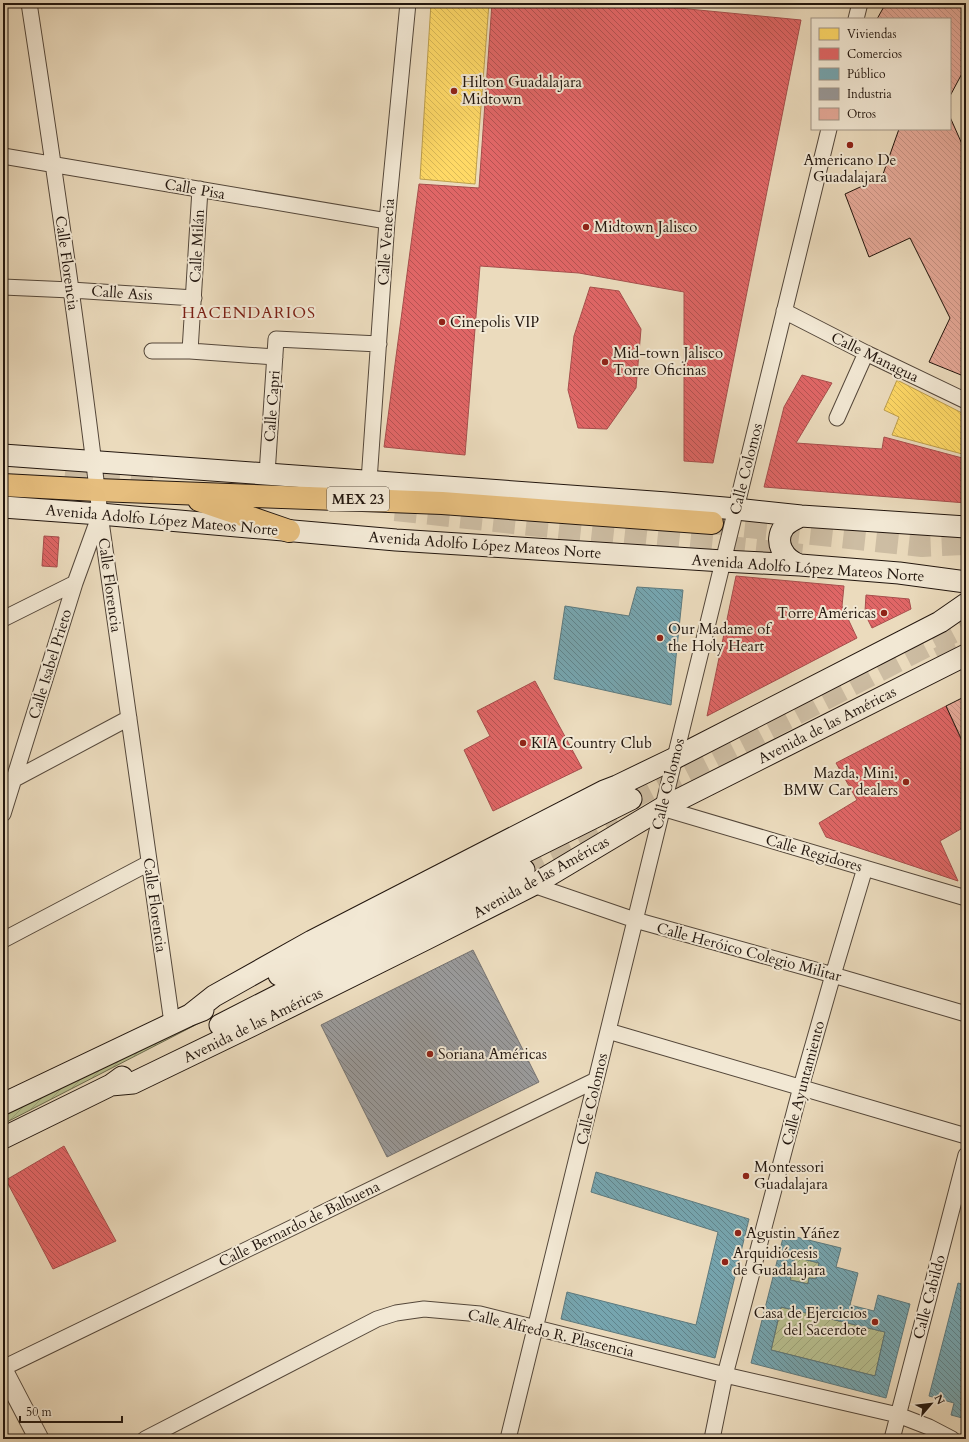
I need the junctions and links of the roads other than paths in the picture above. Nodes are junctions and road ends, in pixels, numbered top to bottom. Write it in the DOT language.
graph roads {
  1 [pos="29,3"];
  2 [pos="408,3"];
  3 [pos="860,3"];
  4 [pos="856,18"];
  5 [pos="829,130"];
  6 [pos="3,156"];
  7 [pos="54,165"];
  8 [pos="200,189"];
  9 [pos="387,221"];
  10 [pos="3,287"];
  11 [pos="71,290"];
  12 [pos="194,298"];
  13 [pos="784,311"];
  14 [pos="379,344"];
  15 [pos="152,351"];
  16 [pos="190,351"];
  17 [pos="866,353"];
  18 [pos="275,357"];
  19 [pos="966,401"];
  20 [pos="837,418"];
  21 [pos="3,455"];
  22 [pos="95,462"];
  23 [pos="3,470"];
  24 [pos="65,473"];
  25 [pos="267,474"];
  26 [pos="369,481"];
  27 [pos="3,484"];
  28 [pos="97,490"];
  29 [pos="175,492"];
  30 [pos="3,507"];
  31 [pos="736,509"];
  32 [pos="100,514"];
  33 [pos="800,516"];
  34 [pos="712,523"];
  35 [pos="966,527"];
  36 [pos="290,531"];
  37 [pos="723,561"];
  38 [pos="800,564"];
  39 [pos="966,582"];
  40 [pos="75,583"];
  41 [pos="966,604"];
  42 [pos="3,619"];
  43 [pos="966,655"];
  44 [pos="129,718"];
  45 [pos="675,758"];
  46 [pos="9,782"];
  47 [pos="630,799"];
  48 [pos="662,808"];
  49 [pos="3,814"];
  50 [pos="149,863"];
  51 [pos="865,868"];
  52 [pos="528,878"];
  53 [pos="966,898"];
  54 [pos="635,920"];
  55 [pos="3,940"];
  56 [pos="833,975"];
  57 [pos="966,1014"];
  58 [pos="181,1019"];
  59 [pos="608,1031"];
  60 [pos="596,1080"];
  61 [pos="801,1087"];
  62 [pos="3,1104"];
  63 [pos="966,1136"];
  64 [pos="3,1138"];
  65 [pos="966,1155"];
  66 [pos="535,1328"];
  67 [pos="3,1369"];
  68 [pos="725,1375"];
  69 [pos="898,1416"];
  70 [pos="39,1439"];
  71 [pos="145,1439"];
  72 [pos="508,1439"];
  73 [pos="712,1439"];
  74 [pos="892,1439"];
  75 [pos="952,1439"];
  1 -- 7 [label="street, Calle Florencia"];
  2 -- 9 [label="street, Calle Venecia"];
  3 -- 4 [label="street"];
  5 -- 13 [label="street, Calle Colomos"];
  6 -- 7 [label="street, Calle Pisa"];
  7 -- 8 [label="street, Calle Pisa"];
  7 -- 11 [label="street, Calle Florencia"];
  8 -- 9 [label="street, Calle Pisa"];
  8 -- 12 [label="street, Calle Milán"];
  9 -- 14 [label="street, Calle Venecia"];
  10 -- 11 [label="street, Calle Asis"];
  11 -- 12 [label="street, Calle Asis"];
  11 -- 22 [label="street, Calle Florencia"];
  12 -- 16 [label="street, Calle Milán"];
  13 -- 17 [label="street, Calle Managua"];
  13 -- 31 [label="street, Calle Colomos"];
  14 -- 18 [label="street, Calle Capri"];
  14 -- 26 [label="street, Calle Venecia"];
  15 -- 16 [label="street"];
  16 -- 18 [label="street"];
  17 -- 19 [label="street, Calle Managua"];
  17 -- 20 [label="street"];
  18 -- 25 [label="street, Calle Capri"];
  21 -- 22 [label="main road"];
  22 -- 25 [label="main road"];
  22 -- 28 [label="street, Calle Florencia"];
  23 -- 24 [label="main road"];
  25 -- 26 [label="main road"];
  26 -- 31 [label="main road"];
  27 -- 28 [label="main road, Avenida Adolfo López Mateos Norte / MEX 23"];
  28 -- 29 [label="main road, Avenida Adolfo López Mateos Norte / MEX 23"];
  28 -- 32 [label="street, Calle Florencia"];
  29 -- 34 [label="main road, Avenida Adolfo López Mateos Norte / MEX 23"];
  29 -- 36 [label="main road"];
  30 -- 32 [label="main road, Avenida Adolfo López Mateos Norte"];
  31 -- 33 [label="main road"];
  31 -- 37 [label="street, Calle Colomos"];
  32 -- 36 [label="main road, Avenida Adolfo López Mateos Norte"];
  32 -- 40 [label="street, Calle Isabel Prieto"];
  32 -- 44 [label="street, Calle Florencia"];
  33 -- 35 [label="main road"];
  33 -- 38 [label="main road"];
  36 -- 37 [label="main road, Avenida Adolfo López Mateos Norte"];
  37 -- 38 [label="main road, Avenida Adolfo López Mateos Norte"];
  37 -- 45 [label="street, Calle Colomos"];
  38 -- 39 [label="main road, Avenida Adolfo López Mateos Norte"];
  40 -- 42 [label="street"];
  40 -- 46 [label="street, Calle Isabel Prieto"];
  41 -- 45 [label="main road, Avenida de las Américas"];
  43 -- 48 [label="main road, Avenida de las Américas"];
  44 -- 46 [label="street"];
  44 -- 50 [label="street, Calle Florencia"];
  45 -- 48 [label="street, Calle Colomos"];
  45 -- 58 [label="main road, Avenida de las Américas"];
  46 -- 49 [label="street, Calle Isabel Prieto"];
  47 -- 58 [label="main road, Avenida de las Américas"];
  48 -- 51 [label="street, Calle Regidores"];
  48 -- 52 [label="main road, Avenida de las Américas"];
  48 -- 54 [label="street, Calle Colomos"];
  50 -- 55 [label="street"];
  50 -- 58 [label="street, Calle Florencia"];
  51 -- 53 [label="street, Calle Regidores"];
  51 -- 56 [label="street, Calle Ayuntamiento"];
  52 -- 54 [label="street, Calle Heróico Colegio Militar"];
  52 -- 64 [label="main road, Avenida de las Américas"];
  54 -- 56 [label="street, Calle Heróico Colegio Militar"];
  54 -- 59 [label="street, Calle Colomos"];
  56 -- 57 [label="street, Calle Heróico Colegio Militar"];
  56 -- 61 [label="street, Calle Ayuntamiento"];
  58 -- 62 [label="main road, Avenida de las Américas"];
  59 -- 60 [label="street, Calle Colomos"];
  59 -- 61 [label="street"];
  60 -- 66 [label="street, Calle Colomos"];
  60 -- 67 [label="street, Calle Bernardo de Balbuena"];
  61 -- 63 [label="street"];
  61 -- 68 [label="street, Calle Ayuntamiento"];
  65 -- 69 [label="street, Calle Cabildo"];
  66 -- 68 [label="street, Calle Alfredo R. Plascencia"];
  66 -- 71 [label="street, Calle Alfredo R. Plascencia"];
  66 -- 72 [label="street, Calle Colomos"];
  67 -- 70 [label="street"];
  68 -- 69 [label="street, Calle Alfredo R. Plascencia"];
  68 -- 73 [label="street, Calle Ayuntamiento"];
  69 -- 74 [label="street, Calle Cabildo"];
  69 -- 75 [label="street, Calle Alfredo R. Plascencia"];
}
